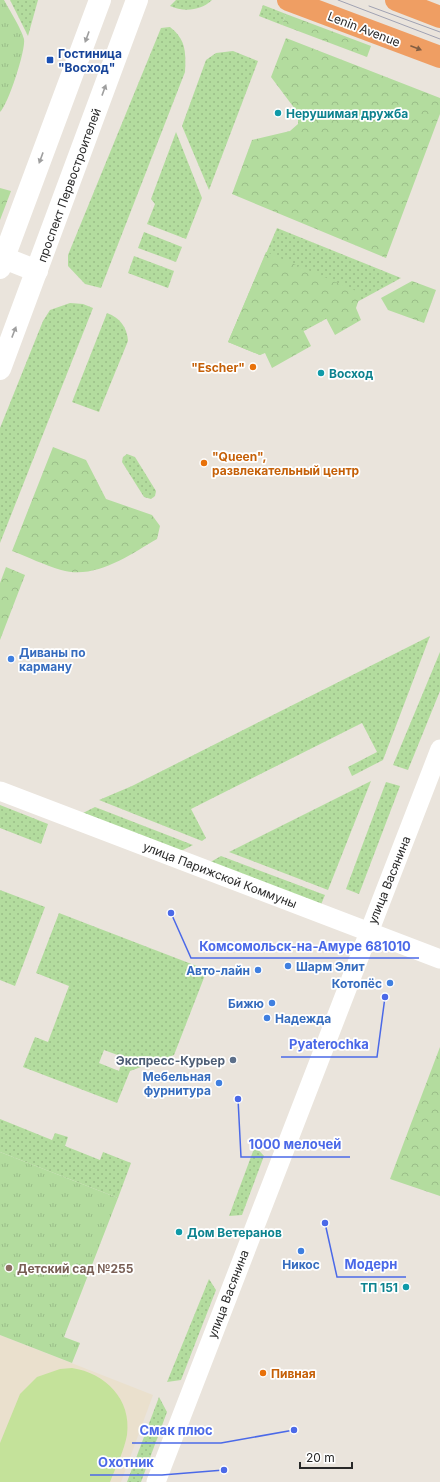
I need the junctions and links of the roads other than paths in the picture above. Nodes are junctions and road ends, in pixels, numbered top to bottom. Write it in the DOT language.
graph roads {
  1 [pos="100,0"];
  2 [pos="137,0"];
  3 [pos="288,0"];
  4 [pos="396,0"];
  5 [pos="440,17"];
  6 [pos="440,57"];
  7 [pos="2,263"];
  8 [pos="37,271"];
  9 [pos="0,369"];
  10 [pos="440,749"];
  11 [pos="0,791"];
  12 [pos="368,932"];
  13 [pos="440,959"];
  14 [pos="156,1482"];
  1 -- 7 [label="main road, one-way"];
  8 -- 2 [label="main road, проспект Первостроителей, one-way"];
  3 -- 6 [label="highway, Lenin Avenue, one-way"];
  4 -- 5 [label="highway"];
  7 -- 8 [label="main road"];
  9 -- 8 [label="main road, проспект Первостроителей, one-way"];
  10 -- 12 [label="street, улица Васянина"];
  11 -- 12 [label="street, улица Парижской Коммуны"];
  12 -- 13 [label="street, улица Парижской Коммуны"];
  12 -- 14 [label="street, улица Васянина"];
}
